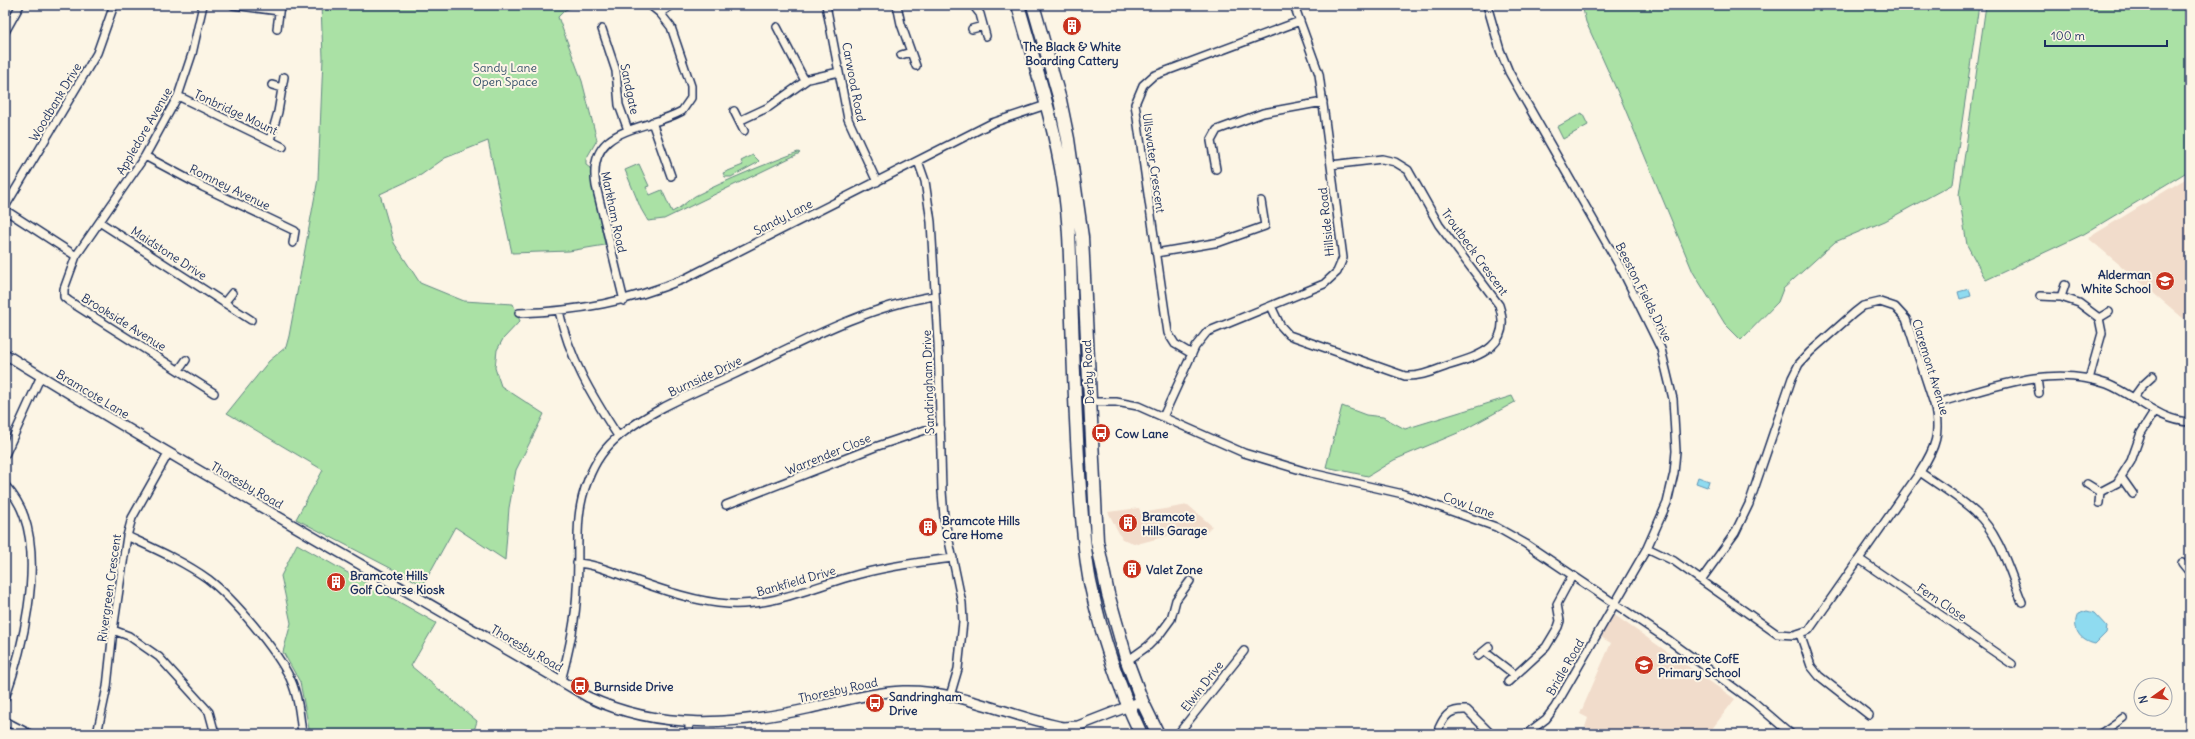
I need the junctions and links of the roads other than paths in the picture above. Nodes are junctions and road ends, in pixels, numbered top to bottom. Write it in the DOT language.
graph roads {
  1 [pos="20,5"];
  2 [pos="114,5"];
  3 [pos="203,5"];
  4 [pos="233,5"];
  5 [pos="650,5"];
  6 [pos="672,5"];
  7 [pos="826,5"];
  8 [pos="896,5"];
  9 [pos="973,5"];
  10 [pos="1018,5"];
  11 [pos="1033,5"];
  12 [pos="1294,5"];
  13 [pos="1487,5"];
  14 [pos="280,8"];
  15 [pos="660,13"];
  16 [pos="1300,21"];
  17 [pos="983,26"];
  18 [pos="777,27"];
  19 [pos="276,29"];
  20 [pos="602,29"];
  21 [pos="972,29"];
  22 [pos="5,32"];
  23 [pos="986,36"];
  24 [pos="910,52"];
  25 [pos="901,55"];
  26 [pos="916,66"];
  27 [pos="839,72"];
  28 [pos="284,77"];
  29 [pos="805,81"];
  30 [pos="272,85"];
  31 [pos="282,88"];
  32 [pos="178,96"];
  33 [pos="1323,102"];
  34 [pos="1046,105"];
  35 [pos="734,111"];
  36 [pos="739,121"];
  37 [pos="652,122"];
  38 [pos="628,130"];
  39 [pos="744,131"];
  40 [pos="270,140"];
  41 [pos="283,147"];
  42 [pos="145,156"];
  43 [pos="918,161"];
  44 [pos="1331,166"];
  45 [pos="1216,169"];
  46 [pos="671,176"];
  47 [pos="877,182"];
  48 [pos="1261,201"];
  49 [pos="5,207"];
  50 [pos="5,210"];
  51 [pos="101,223"];
  52 [pos="293,243"];
  53 [pos="1156,253"];
  54 [pos="76,256"];
  55 [pos="2065,285"];
  56 [pos="232,293"];
  57 [pos="934,296"];
  58 [pos="2040,296"];
  59 [pos="2061,297"];
  60 [pos="624,301"];
  61 [pos="224,303"];
  62 [pos="1271,306"];
  63 [pos="559,311"];
  64 [pos="2109,312"];
  65 [pos="519,313"];
  66 [pos="2099,318"];
  67 [pos="251,320"];
  68 [pos="5,354"];
  69 [pos="1192,354"];
  70 [pos="186,360"];
  71 [pos="180,370"];
  72 [pos="41,376"];
  73 [pos="2153,376"];
  74 [pos="2037,378"];
  75 [pos="2089,379"];
  76 [pos="214,393"];
  77 [pos="2039,393"];
  78 [pos="2134,398"];
  79 [pos="1090,402"];
  80 [pos="1934,404"];
  81 [pos="2155,411"];
  82 [pos="1163,417"];
  83 [pos="2190,422"];
  84 [pos="941,429"];
  85 [pos="618,436"];
  86 [pos="168,454"];
  87 [pos="5,455"];
  88 [pos="1920,472"];
  89 [pos="2121,476"];
  90 [pos="2087,484"];
  91 [pos="5,485"];
  92 [pos="2100,492"];
  93 [pos="2133,494"];
  94 [pos="2099,503"];
  95 [pos="726,505"];
  96 [pos="127,536"];
  97 [pos="1647,548"];
  98 [pos="953,558"];
  99 [pos="1859,559"];
  100 [pos="577,563"];
  101 [pos="2182,563"];
  102 [pos="2190,572"];
  103 [pos="1572,576"];
  104 [pos="1190,580"];
  105 [pos="1701,580"];
  106 [pos="2022,602"];
  107 [pos="1614,603"];
  108 [pos="113,630"];
  109 [pos="1800,634"];
  110 [pos="1244,651"];
  111 [pos="1478,656"];
  112 [pos="1127,661"];
  113 [pos="2012,664"];
  114 [pos="1515,676"];
  115 [pos="561,681"];
  116 [pos="1508,682"];
  117 [pos="950,696"];
  118 [pos="5,698"];
  119 [pos="1142,701"];
  120 [pos="1128,707"];
  121 [pos="1869,715"];
  122 [pos="2123,718"];
  123 [pos="5,721"];
  124 [pos="689,723"];
  125 [pos="1439,728"];
  126 [pos="1050,729"];
  127 [pos="2190,730"];
  128 [pos="30,734"];
  129 [pos="97,734"];
  130 [pos="215,734"];
  131 [pos="302,734"];
  132 [pos="688,734"];
  133 [pos="1141,734"];
  134 [pos="1158,734"];
  135 [pos="1178,734"];
  136 [pos="1491,734"];
  137 [pos="1526,734"];
  138 [pos="1791,734"];
  139 [pos="2100,734"];
  140 [pos="2185,734"];
  1 -- 22 [label="street"];
  2 -- 49 [label="street, Woodbank Drive"];
  3 -- 32 [label="street, Appledore Avenue"];
  4 -- 14 [label="street"];
  5 -- 15 [label="street, Markham Road"];
  6 -- 15 [label="street"];
  7 -- 27 [label="street, Carwood Road"];
  8 -- 24 [label="street"];
  9 -- 17 [label="street"];
  10 -- 34 [label="highway, Derby Road"];
  11 -- 79 [label="highway, Derby Road"];
  12 -- 16 [label="street, Hillside Road"];
  13 -- 97 [label="street, Beeston Fields Drive"];
  14 -- 19 [label="street"];
  15 -- 37 [label="street, Markham Road"];
  16 -- 33 [label="street, Hillside Road"];
  16 -- 53 [label="street, Ullswater Crescent"];
  17 -- 21 [label="street"];
  17 -- 23 [label="street"];
  18 -- 29 [label="street"];
  20 -- 38 [label="street, Sandgate"];
  24 -- 25 [label="street"];
  24 -- 26 [label="street"];
  27 -- 29 [label="street"];
  27 -- 47 [label="street, Carwood Road"];
  28 -- 31 [label="street"];
  29 -- 36 [label="street"];
  30 -- 31 [label="street"];
  31 -- 40 [label="street"];
  32 -- 40 [label="street, Tonbridge Mount"];
  32 -- 42 [label="street, Appledore Avenue"];
  33 -- 44 [label="street, Hillside Road"];
  33 -- 45 [label="street"];
  34 -- 43 [label="street, Sandy Lane"];
  34 -- 120 [label="highway, Derby Road"];
  35 -- 36 [label="street"];
  36 -- 39 [label="street"];
  37 -- 38 [label="street, Markham Road"];
  37 -- 46 [label="street"];
  38 -- 60 [label="street, Markham Road"];
  40 -- 41 [label="street, Tonbridge Mount"];
  42 -- 51 [label="street, Appledore Avenue"];
  42 -- 52 [label="street, Romney Avenue"];
  43 -- 47 [label="street, Sandy Lane"];
  43 -- 57 [label="street, Sandringham Drive"];
  44 -- 62 [label="street, Hillside Road"];
  44 -- 62 [label="street, Troutbeck Crescent"];
  47 -- 60 [label="street, Sandy Lane"];
  48 -- 53 [label="street"];
  50 -- 54 [label="street"];
  51 -- 54 [label="street, Appledore Avenue"];
  51 -- 61 [label="street, Maidstone Drive"];
  53 -- 69 [label="street, Ullswater Crescent"];
  54 -- 71 [label="street, Brookside Avenue"];
  55 -- 59 [label="street"];
  56 -- 61 [label="street"];
  57 -- 84 [label="street, Sandringham Drive"];
  57 -- 85 [label="street, Burnside Drive"];
  58 -- 59 [label="street"];
  59 -- 66 [label="street"];
  60 -- 63 [label="street, Sandy Lane"];
  61 -- 67 [label="street, Maidstone Drive"];
  62 -- 69 [label="street, Hillside Road"];
  63 -- 65 [label="street, Sandy Lane"];
  63 -- 85 [label="street"];
  64 -- 66 [label="street"];
  66 -- 75 [label="street"];
  68 -- 72 [label="street, Bramcote Lane"];
  69 -- 82 [label="street, Hillside Road"];
  70 -- 71 [label="street"];
  71 -- 76 [label="street, Brookside Avenue"];
  72 -- 86 [label="street, Bramcote Lane"];
  72 -- 87 [label="street"];
  73 -- 78 [label="street"];
  74 -- 75 [label="street"];
  74 -- 77 [label="street"];
  74 -- 80 [label="street"];
  75 -- 78 [label="street"];
  78 -- 81 [label="street"];
  79 -- 82 [label="street, Cow Lane"];
  79 -- 112 [label="highway, Derby Road"];
  80 -- 88 [label="street, Claremont Avenue"];
  80 -- 105 [label="street, Claremont Avenue"];
  81 -- 83 [label="street"];
  81 -- 89 [label="street"];
  82 -- 103 [label="street, Cow Lane"];
  84 -- 95 [label="street, Warrender Close"];
  84 -- 98 [label="street, Sandringham Drive"];
  85 -- 100 [label="street, Burnside Drive"];
  86 -- 96 [label="street, Rivergreen Crescent"];
  86 -- 115 [label="street, Thoresby Road"];
  88 -- 99 [label="street, Claremont Avenue"];
  88 -- 106 [label="street"];
  89 -- 92 [label="street"];
  89 -- 93 [label="street"];
  90 -- 92 [label="street"];
  91 -- 118 [label="street"];
  92 -- 94 [label="street"];
  96 -- 108 [label="street, Rivergreen Crescent"];
  96 -- 131 [label="street"];
  97 -- 105 [label="street"];
  97 -- 107 [label="street, Beeston Fields Drive"];
  98 -- 100 [label="street, Bankfield Drive"];
  98 -- 117 [label="street, Sandringham Drive"];
  99 -- 109 [label="street, Claremont Avenue"];
  99 -- 113 [label="street, Fern Close"];
  100 -- 115 [label="street, Burnside Drive"];
  101 -- 102 [label="street"];
  103 -- 107 [label="street, Cow Lane"];
  103 -- 114 [label="street"];
  104 -- 112 [label="street"];
  105 -- 109 [label="street"];
  107 -- 137 [label="street, Bridle Road"];
  107 -- 138 [label="street, Cow Lane"];
  108 -- 129 [label="street, Rivergreen Crescent"];
  108 -- 130 [label="street"];
  109 -- 121 [label="street"];
  110 -- 135 [label="street, Elwin Drive"];
  111 -- 114 [label="street"];
  112 -- 119 [label="highway, Derby Road"];
  114 -- 116 [label="street"];
  115 -- 124 [label="street, Thoresby Road"];
  117 -- 124 [label="street, Thoresby Road"];
  117 -- 126 [label="street, Thoresby Road"];
  119 -- 120 [label="street, Thoresby Road"];
  119 -- 134 [label="highway, Derby Road"];
  120 -- 126 [label="street, Thoresby Road"];
  120 -- 133 [label="highway, Derby Road"];
  122 -- 139 [label="street"];
  123 -- 128 [label="street"];
  124 -- 132 [label="street"];
  125 -- 136 [label="street"];
  127 -- 140 [label="street"];
}
